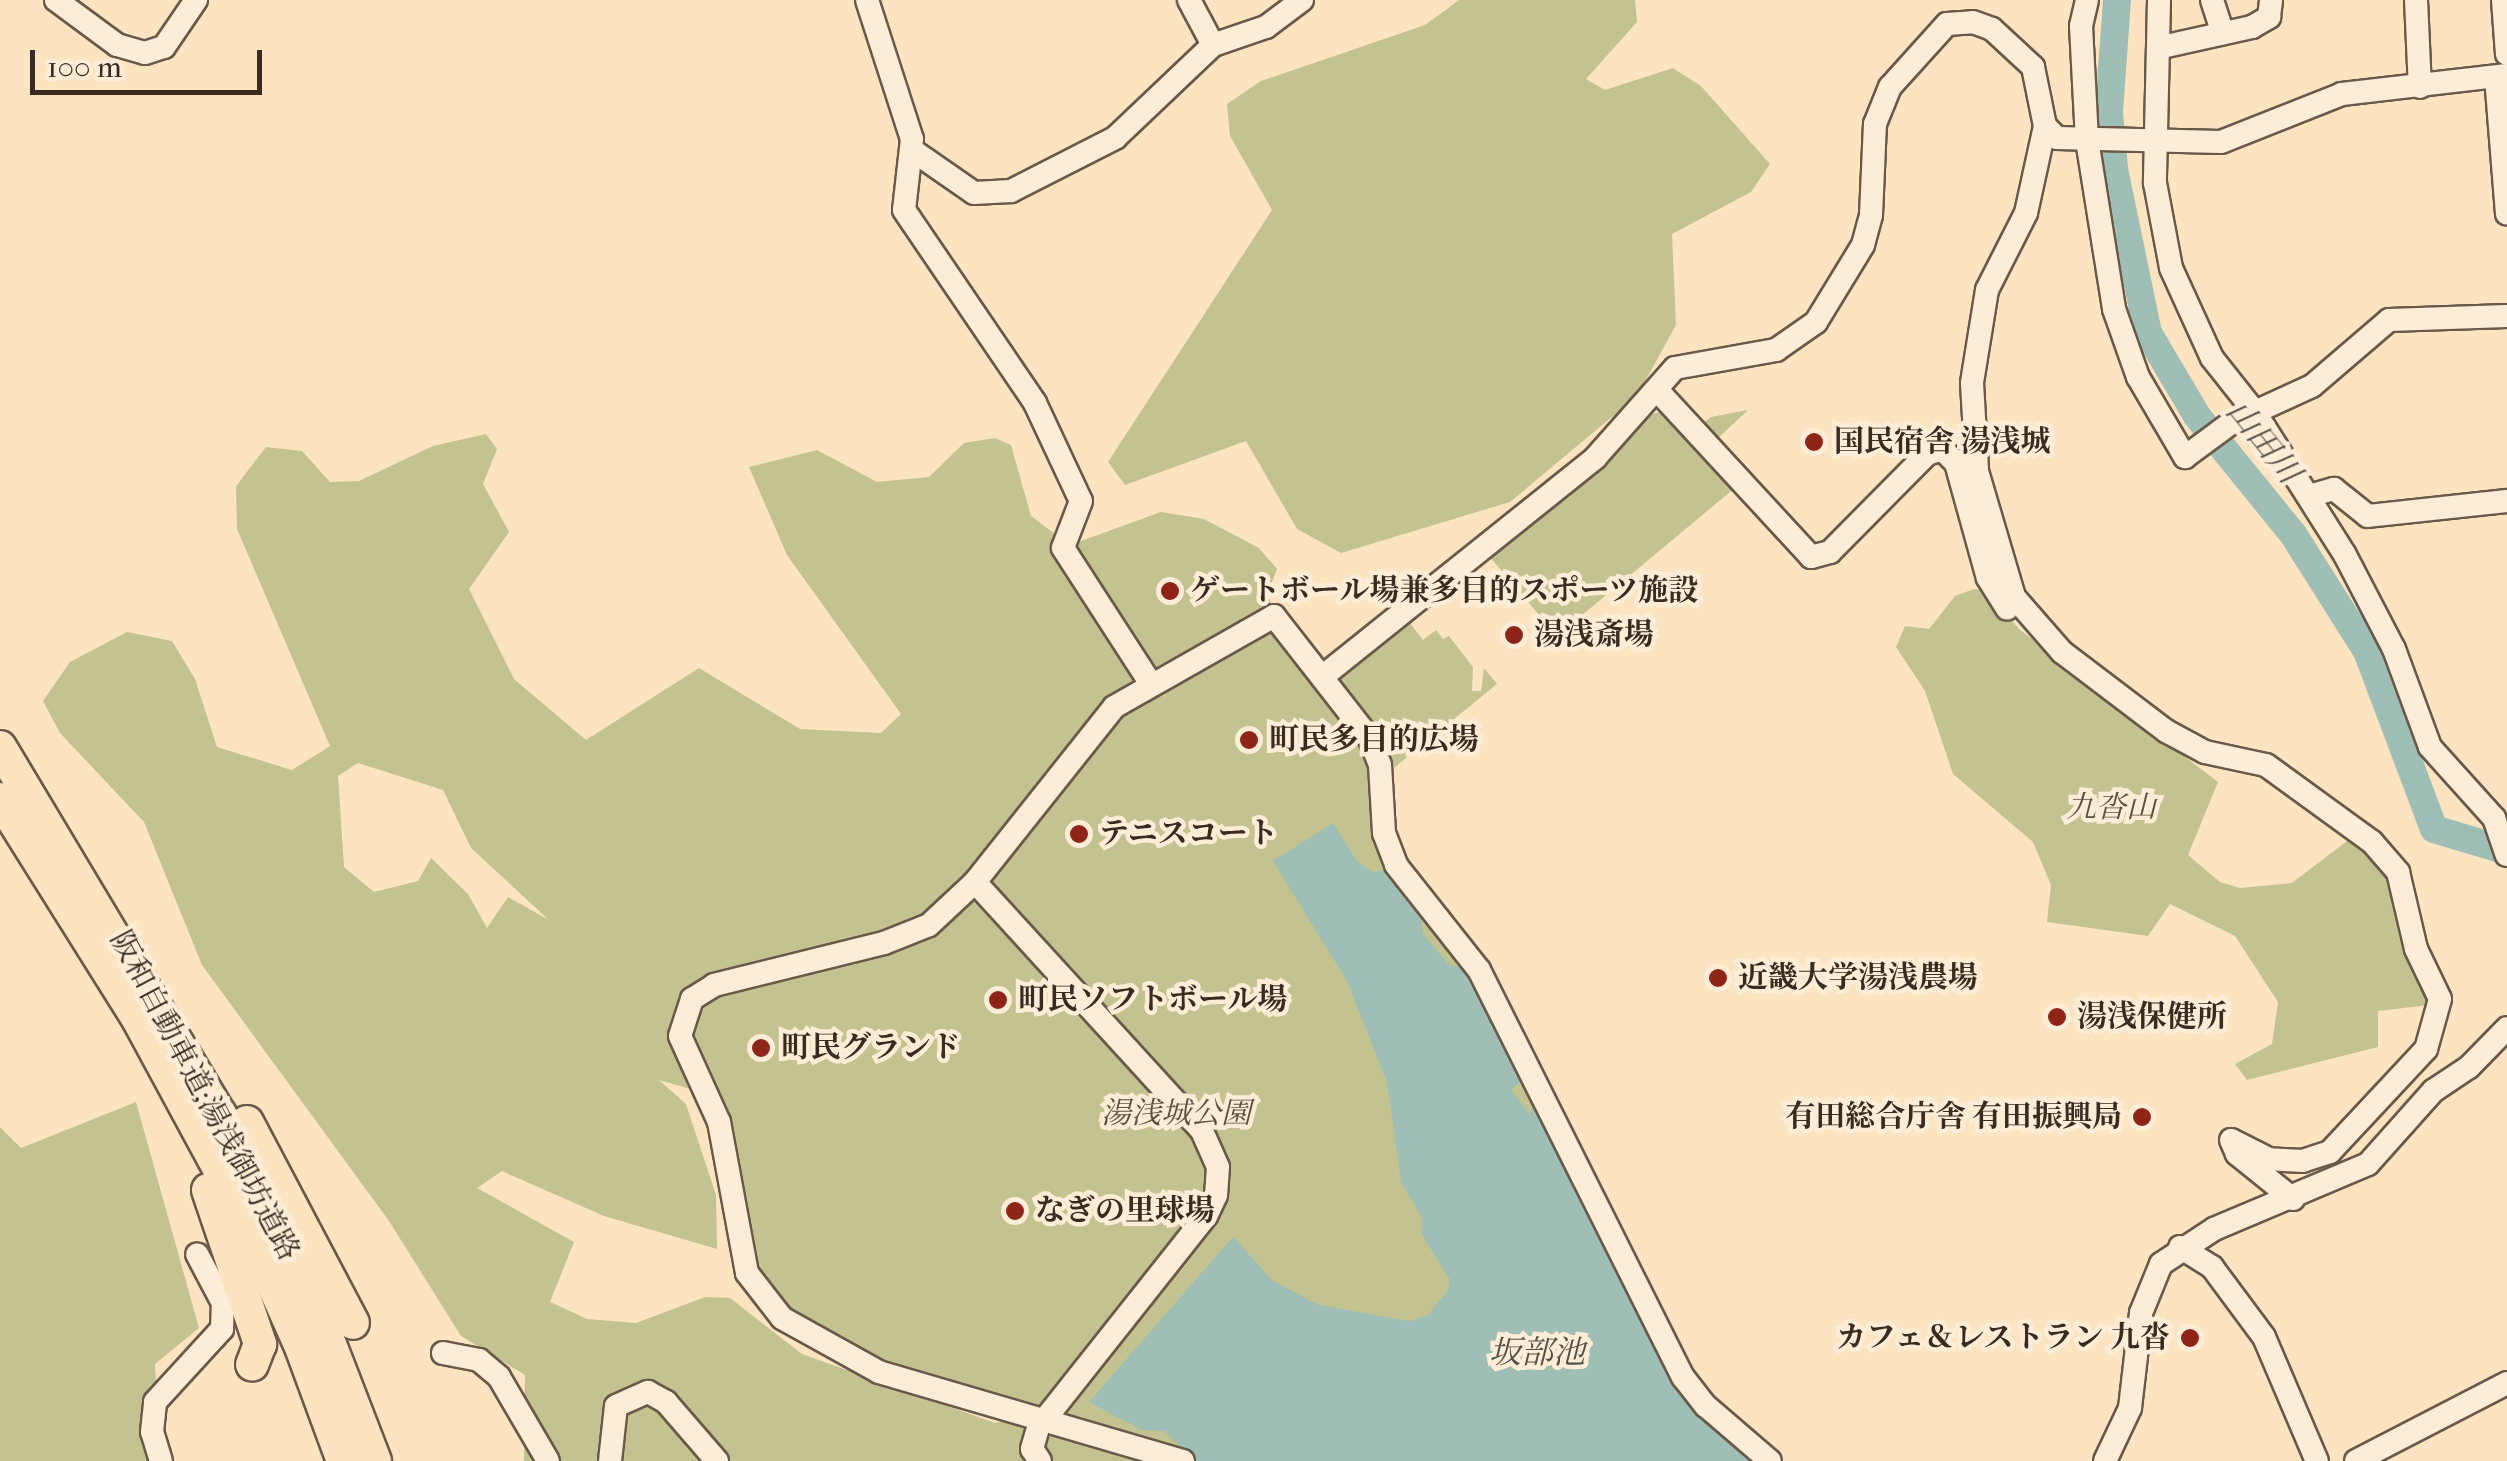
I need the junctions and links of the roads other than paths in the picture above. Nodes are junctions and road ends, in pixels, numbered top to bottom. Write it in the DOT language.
graph roads {
  1 [pos="56,0"];
  2 [pos="196,0"];
  3 [pos="866,0"];
  4 [pos="1189,0"];
  5 [pos="1946,0"];
  6 [pos="2087,0"];
  7 [pos="2158,0"];
  8 [pos="2212,0"];
  9 [pos="2271,0"];
  10 [pos="2416,0"];
  11 [pos="2502,0"];
  12 [pos="1288,5"];
  13 [pos="1947,24"];
  14 [pos="2223,32"];
  15 [pos="1213,45"];
  16 [pos="2162,47"];
  17 [pos="2507,54"];
  18 [pos="2501,76"];
  19 [pos="2420,87"];
  20 [pos="2046,126"];
  21 [pos="2091,141"];
  22 [pos="2150,143"];
  23 [pos="912,150"];
  24 [pos="2507,214"];
  25 [pos="2507,316"];
  26 [pos="1658,390"];
  27 [pos="2254,411"];
  28 [pos="2309,496"];
  29 [pos="2507,501"];
  30 [pos="2040,632"];
  31 [pos="1322,677"];
  32 [pos="1151,684"];
  33 [pos="0,747"];
  34 [pos="17,807"];
  35 [pos="2505,841"];
  36 [pos="975,882"];
  37 [pos="68,906"];
  38 [pos="108,920"];
  39 [pos="2507,1028"];
  40 [pos="2293,1198"];
  41 [pos="2180,1247"];
  42 [pos="197,1254"];
  43 [pos="352,1323"];
  44 [pos="443,1353"];
  45 [pos="252,1365"];
  46 [pos="2507,1383"];
  47 [pos="2130,1408"];
  48 [pos="1045,1419"];
  49 [pos="161,1461"];
  50 [pos="343,1461"];
  51 [pos="375,1461"];
  52 [pos="548,1461"];
  53 [pos="610,1461"];
  54 [pos="717,1461"];
  55 [pos="1040,1461"];
  56 [pos="1183,1461"];
  57 [pos="1770,1461"];
  58 [pos="2106,1461"];
  59 [pos="2122,1461"];
  60 [pos="2317,1461"];
  61 [pos="2356,1461"];
  1 -- 2 [label="street"];
  3 -- 23 [label="street"];
  4 -- 15 [label="street"];
  5 -- 13 [label="street"];
  6 -- 21 [label="street"];
  7 -- 16 [label="street"];
  8 -- 14 [label="street"];
  9 -- 14 [label="street"];
  10 -- 19 [label="street"];
  11 -- 17 [label="street"];
  12 -- 15 [label="street"];
  13 -- 20 [label="street"];
  13 -- 26 [label="street"];
  14 -- 16 [label="street"];
  15 -- 23 [label="street"];
  16 -- 22 [label="street"];
  18 -- 19 [label="street"];
  18 -- 24 [label="street"];
  19 -- 22 [label="street"];
  20 -- 21 [label="street"];
  20 -- 30 [label="street"];
  21 -- 22 [label="street"];
  21 -- 27 [label="street"];
  22 -- 27 [label="street"];
  23 -- 32 [label="street"];
  25 -- 27 [label="street"];
  26 -- 30 [label="street"];
  26 -- 31 [label="street"];
  27 -- 28 [label="street"];
  28 -- 29 [label="street"];
  28 -- 35 [label="street"];
  30 -- 40 [label="street"];
  31 -- 32 [label="street"];
  31 -- 57 [label="street"];
  32 -- 36 [label="street"];
  33 -- 34 [label="highway, 阪和自動車道;湯浅御坊道路"];
  34 -- 37 [label="highway, 阪和自動車道;湯浅御坊道路"];
  34 -- 38 [label="highway, 阪和自動車道;湯浅御坊道路"];
  36 -- 48 [label="street"];
  36 -- 48 [label="street"];
  37 -- 45 [label="highway"];
  37 -- 50 [label="highway, 阪和自動車道;湯浅御坊道路"];
  38 -- 43 [label="highway"];
  38 -- 51 [label="highway, 阪和自動車道;湯浅御坊道路"];
  39 -- 40 [label="street"];
  40 -- 41 [label="street"];
  41 -- 47 [label="street"];
  41 -- 60 [label="street"];
  42 -- 49 [label="street"];
  44 -- 52 [label="street"];
  46 -- 61 [label="street"];
  47 -- 58 [label="street"];
  47 -- 59 [label="street"];
  48 -- 55 [label="street"];
  48 -- 56 [label="street"];
  53 -- 54 [label="street"];
}
